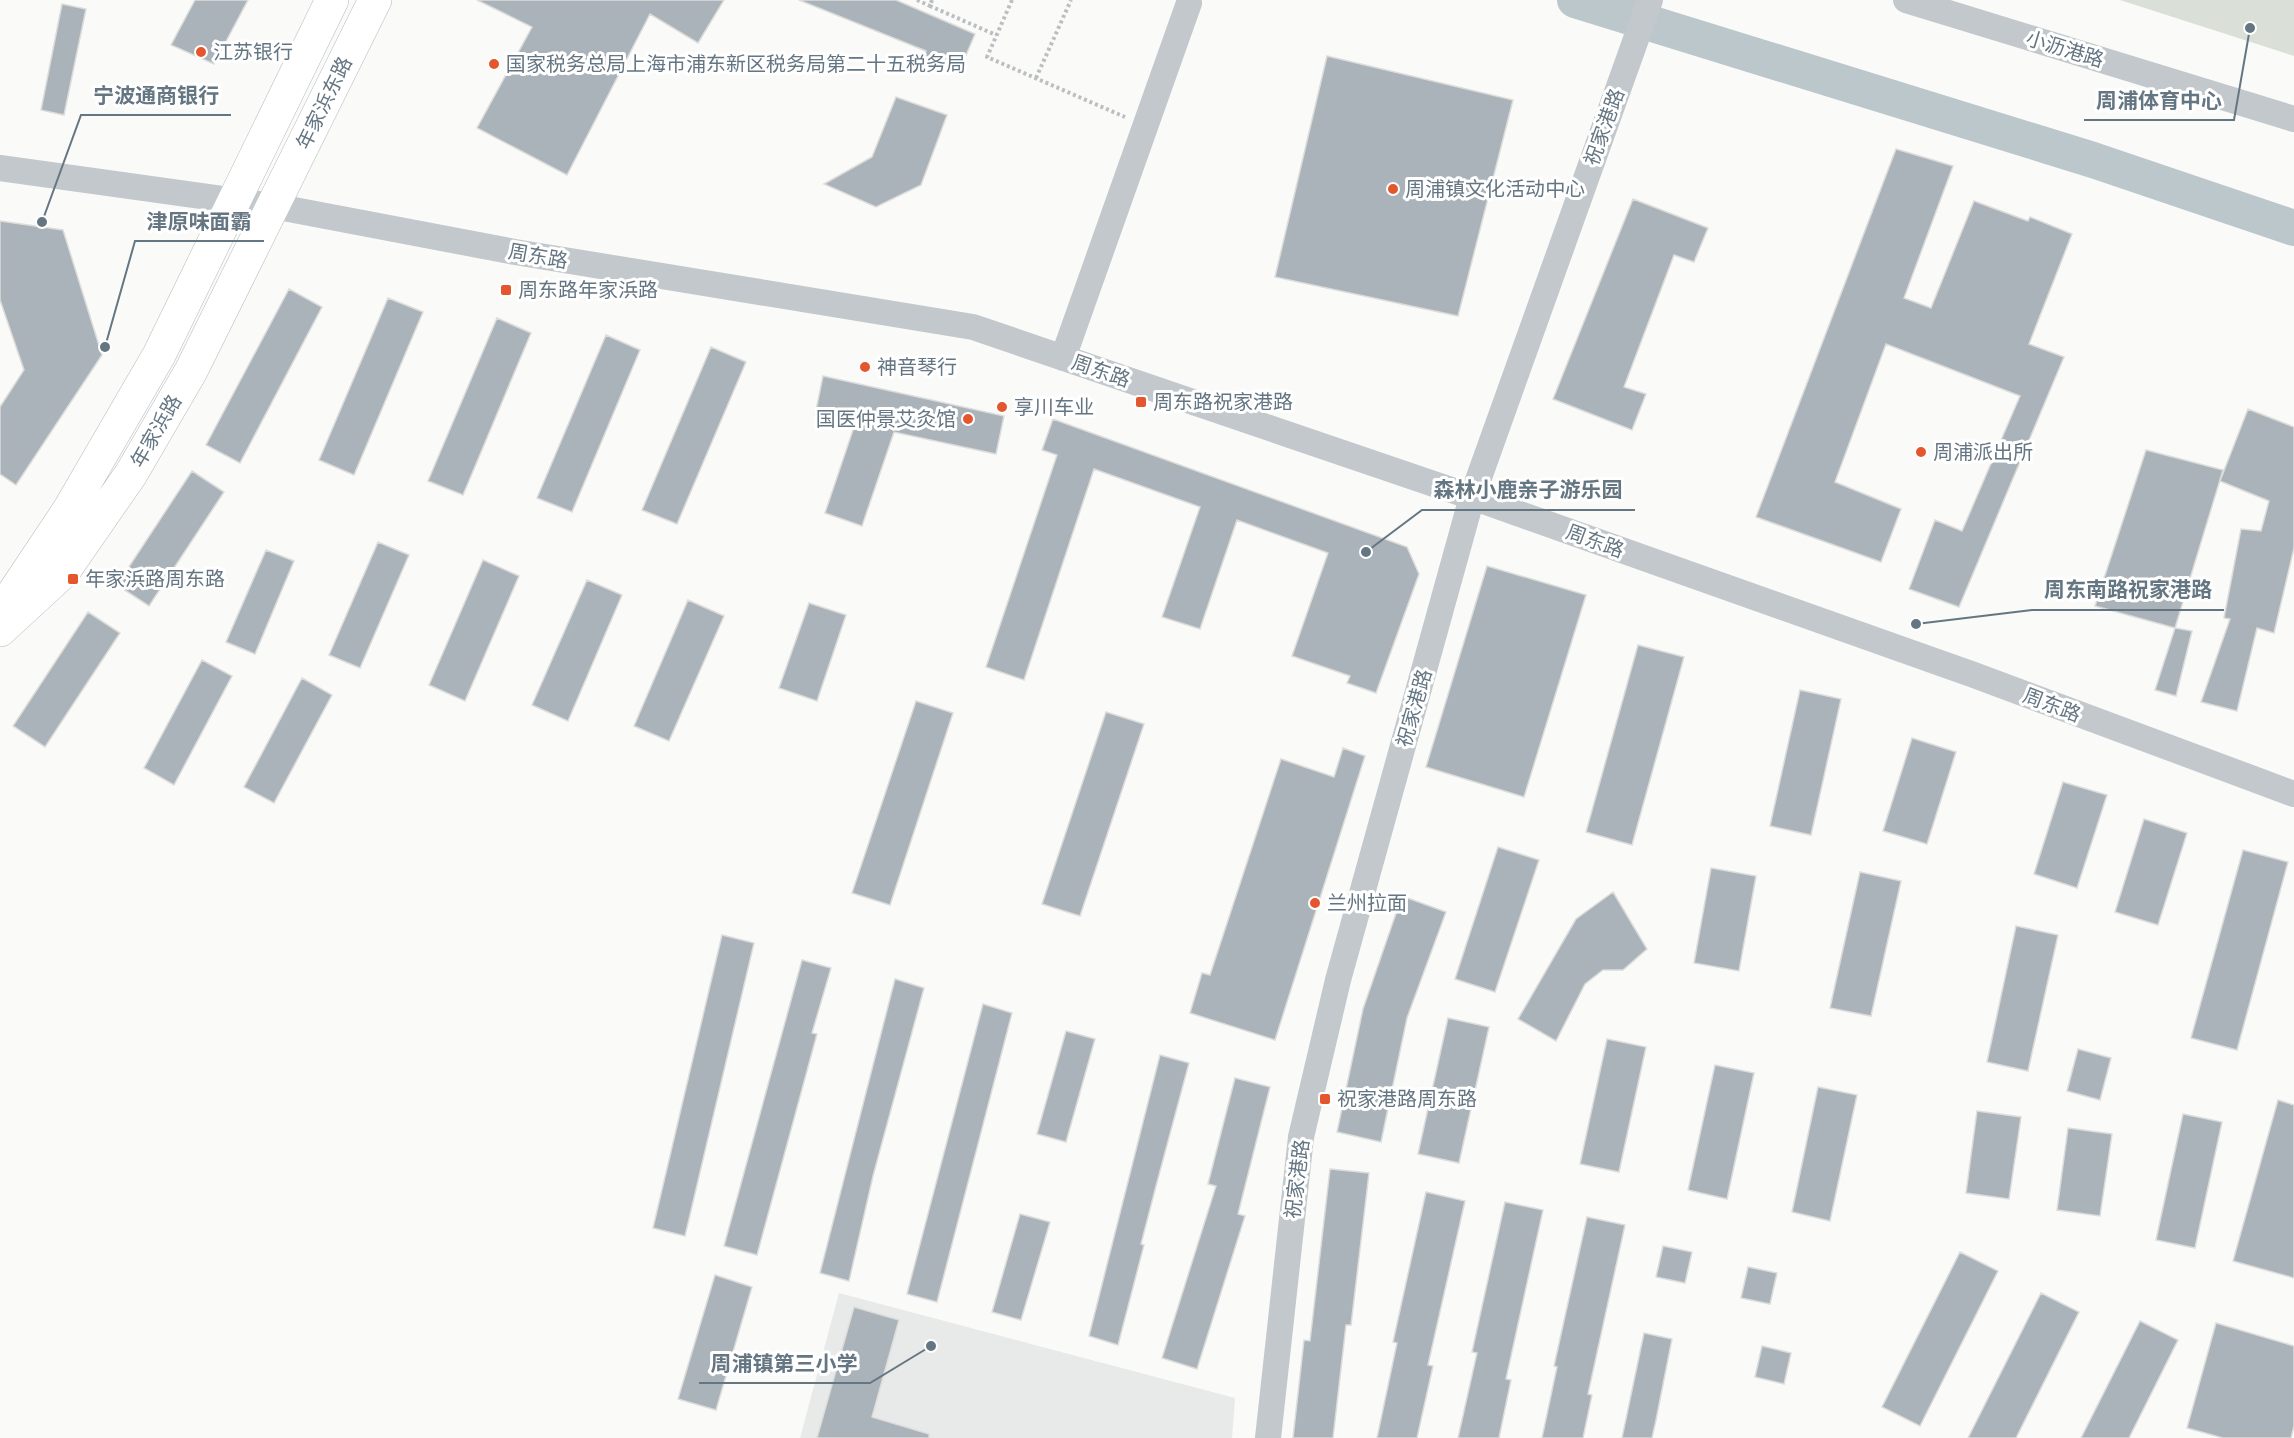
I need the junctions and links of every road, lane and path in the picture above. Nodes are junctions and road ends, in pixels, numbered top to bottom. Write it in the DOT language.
graph roads {
  1 [pos="332,0"];
  2 [pos="375,0"];
  3 [pos="917,0"];
  4 [pos="932,0"];
  5 [pos="1012,0"];
  6 [pos="1071,0"];
  7 [pos="1650,0"];
  8 [pos="1906,0"];
  9 [pos="1189,3"];
  10 [pos="930,6"];
  11 [pos="996,35"];
  12 [pos="1036,78"];
  13 [pos="2294,119"];
  14 [pos="1145,126"];
  15 [pos="0,168"];
  16 [pos="232,200"];
  17 [pos="273,206"];
  18 [pos="1063,358"];
  19 [pos="1472,497"];
  20 [pos="0,613"];
  21 [pos="0,630"];
  22 [pos="2294,794"];
  23 [pos="1268,1438"];
  1 -- 16 [label="main road, 年家浜东路"];
  2 -- 17 [label="main road, 年家浜东路"];
  3 -- 10 [label="path"];
  4 -- 10 [label="path"];
  5 -- 11 [label="path"];
  6 -- 12 [label="path"];
  7 -- 19 [label="street, 祝家港路"];
  8 -- 13 [label="street, 小沥港路"];
  9 -- 14 [label="street"];
  10 -- 11 [label="path"];
  11 -- 12 [label="path"];
  12 -- 14 [label="path"];
  14 -- 18 [label="street"];
  15 -- 16 [label="street, 周东路"];
  16 -- 17 [label="street, 周东路"];
  16 -- 20 [label="main road, 年家浜路"];
  17 -- 18 [label="street, 周东路"];
  17 -- 21 [label="main road, 年家浜路"];
  18 -- 19 [label="street, 周东路"];
  19 -- 22 [label="street, 周东路"];
  19 -- 23 [label="street, 祝家港路"];
}
